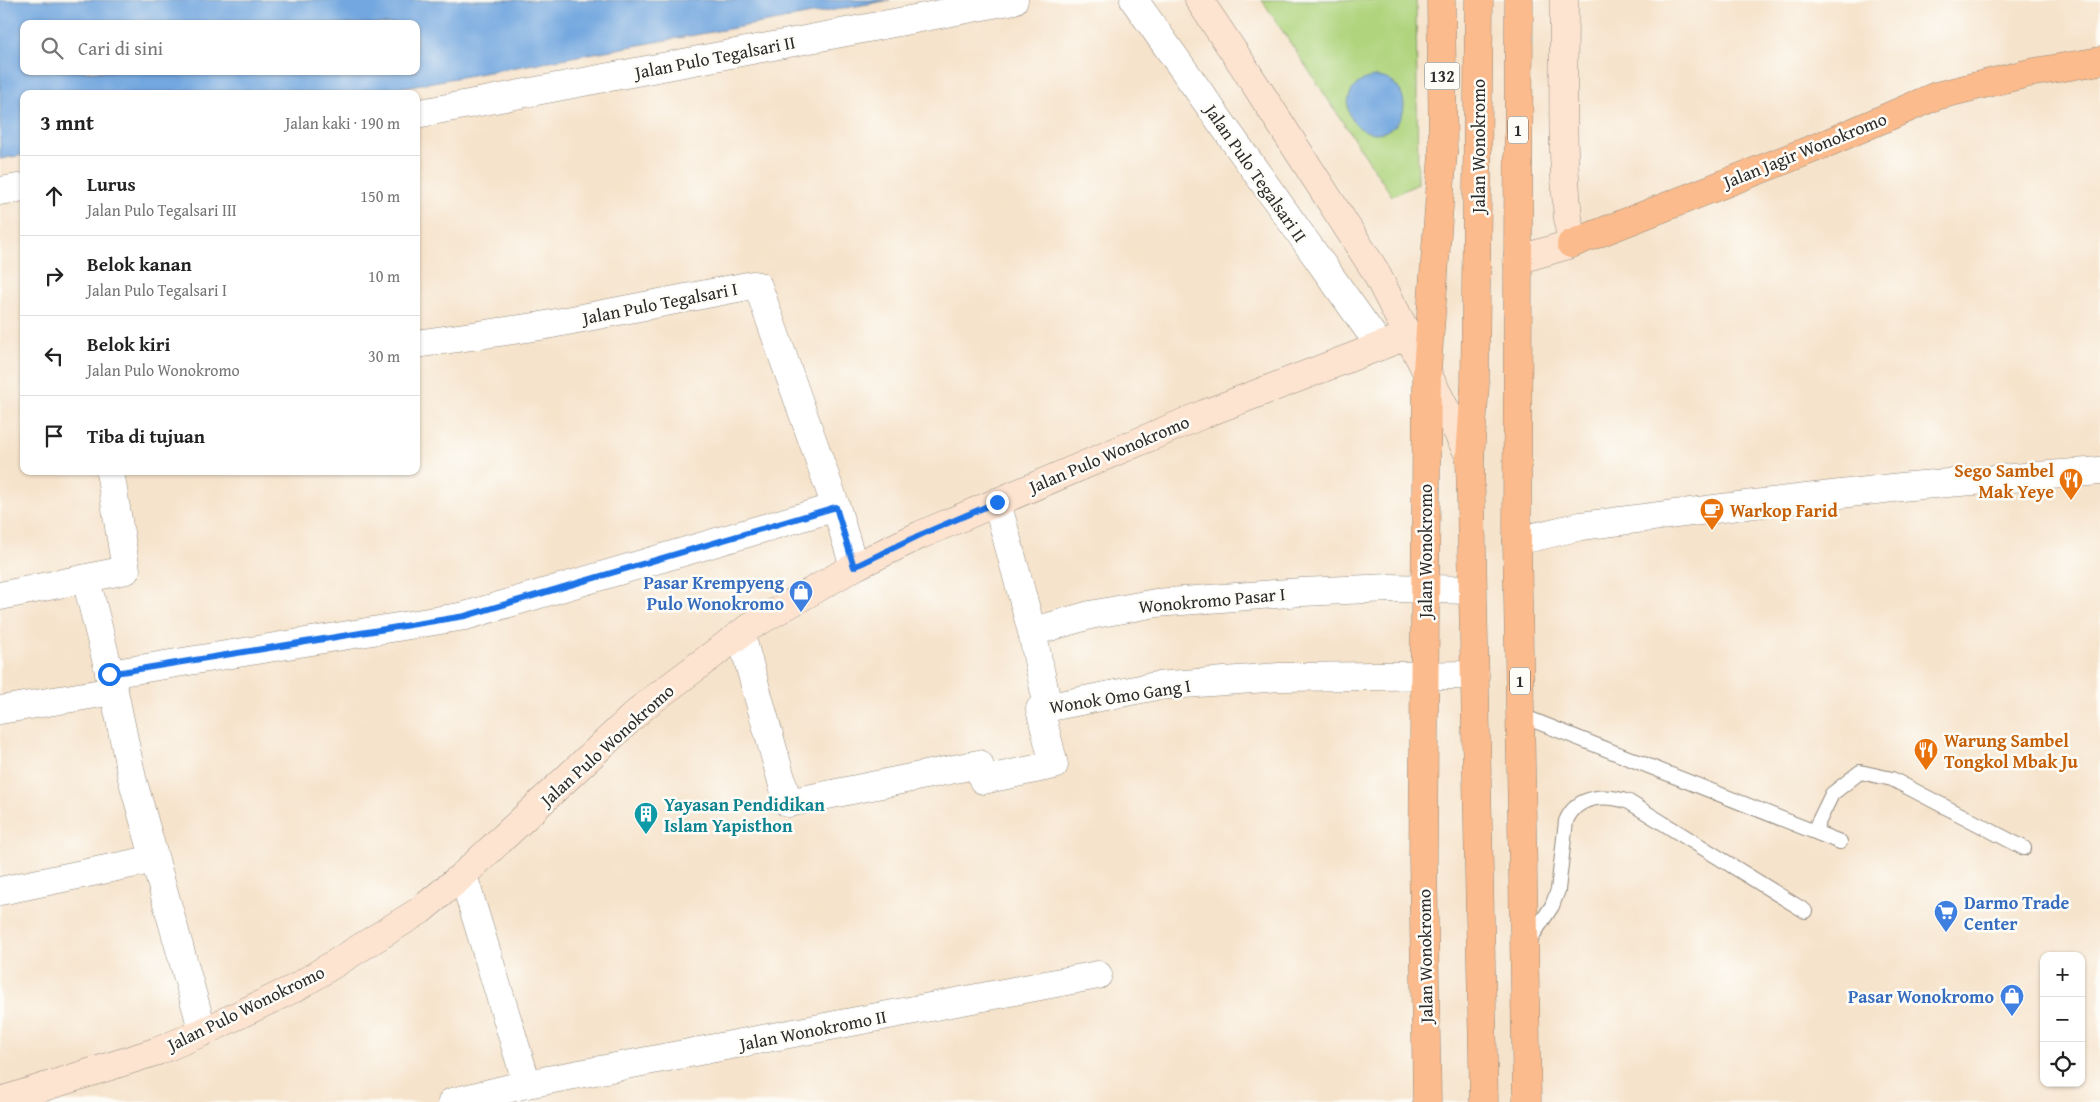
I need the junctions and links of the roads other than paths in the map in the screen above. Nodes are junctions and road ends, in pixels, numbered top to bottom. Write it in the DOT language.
graph roads {
  1 [pos="1014,0"];
  2 [pos="1134,0"];
  3 [pos="1198,0"];
  4 [pos="1441,0"];
  5 [pos="1479,0"];
  6 [pos="1519,0"];
  7 [pos="1564,0"];
  8 [pos="2100,61"];
  9 [pos="420,113"];
  10 [pos="1443,152"];
  11 [pos="20,188"];
  12 [pos="0,191"];
  13 [pos="1571,244"];
  14 [pos="1477,248"];
  15 [pos="1517,260"];
  16 [pos="1409,335"];
  17 [pos="420,343"];
  18 [pos="1380,346"];
  19 [pos="1426,370"];
  20 [pos="1470,457"];
  21 [pos="2100,471"];
  22 [pos="111,475"];
  23 [pos="997,502"];
  24 [pos="836,507"];
  25 [pos="1517,541"];
  26 [pos="854,567"];
  27 [pos="86,579"];
  28 [pos="1472,590"];
  29 [pos="0,596"];
  30 [pos="1032,632"];
  31 [pos="741,635"];
  32 [pos="1475,675"];
  33 [pos="111,682"];
  34 [pos="1048,707"];
  35 [pos="0,710"];
  36 [pos="1520,715"];
  37 [pos="1814,831"];
  38 [pos="1840,842"];
  39 [pos="2024,848"];
  40 [pos="155,859"];
  41 [pos="463,876"];
  42 [pos="0,891"];
  43 [pos="1805,911"];
  44 [pos="1524,948"];
  45 [pos="1098,975"];
  46 [pos="203,1032"];
  47 [pos="527,1084"];
  48 [pos="0,1101"];
  49 [pos="452,1102"];
  50 [pos="1427,1102"];
  51 [pos="1484,1102"];
  52 [pos="1527,1102"];
  1 -- 9 [label="street, Jalan Pulo Tegalsari II"];
  2 -- 18 [label="street, Jalan Pulo Tegalsari II"];
  3 -- 16 [label="main road"];
  4 -- 10 [label="main road, Jalan Wonokromo / 132"];
  5 -- 14 [label="main road, Jalan Wonokromo"];
  6 -- 15 [label="main road, 1"];
  7 -- 13 [label="main road"];
  8 -- 13 [label="main road, Jalan Jagir Wonokromo"];
  10 -- 14 [label="main road"];
  10 -- 19 [label="main road, Jalan Wonokromo"];
  11 -- 12 [label="street"];
  13 -- 15 [label="main road, Jalan Jagir Wonokromo"];
  14 -- 20 [label="main road, Jalan Wonokromo"];
  15 -- 25 [label="main road, 1"];
  16 -- 18 [label="main road, Jalan Pulo Wonokromo"];
  16 -- 19 [label="main road"];
  17 -- 24 [label="street, Jalan Pulo Tegalsari I"];
  18 -- 23 [label="main road, Jalan Pulo Wonokromo"];
  19 -- 20 [label="main road"];
  19 -- 50 [label="main road, Jalan Wonokromo"];
  20 -- 28 [label="main road, Jalan Wonokromo"];
  21 -- 25 [label="street"];
  22 -- 27 [label="street"];
  23 -- 26 [label="main road, Jalan Pulo Wonokromo"];
  23 -- 30 [label="street"];
  24 -- 26 [label="street, Jalan Pulo Tegalsari I"];
  24 -- 33 [label="street"];
  25 -- 36 [label="main road, 1"];
  26 -- 31 [label="main road, Jalan Pulo Wonokromo"];
  27 -- 29 [label="street"];
  27 -- 33 [label="street"];
  28 -- 30 [label="street, Wonokromo Pasar I"];
  28 -- 32 [label="main road, Jalan Wonokromo"];
  30 -- 34 [label="street"];
  31 -- 34 [label="street, Wonok Omo Gang I"];
  31 -- 41 [label="main road, Jalan Pulo Wonokromo"];
  32 -- 34 [label="street, Wonok Omo Gang I"];
  32 -- 51 [label="main road, Jalan Wonokromo"];
  33 -- 35 [label="street"];
  33 -- 40 [label="street"];
  36 -- 37 [label="lane"];
  36 -- 44 [label="main road, 1"];
  37 -- 38 [label="lane"];
  37 -- 39 [label="lane"];
  40 -- 42 [label="street"];
  40 -- 46 [label="street"];
  41 -- 46 [label="main road, Jalan Pulo Wonokromo"];
  41 -- 47 [label="street"];
  43 -- 44 [label="lane"];
  44 -- 52 [label="main road, 1"];
  45 -- 47 [label="street, Jalan Wonokromo II"];
  46 -- 48 [label="main road, Jalan Pulo Wonokromo"];
  47 -- 49 [label="street, Jalan Wonokromo II"];
}
